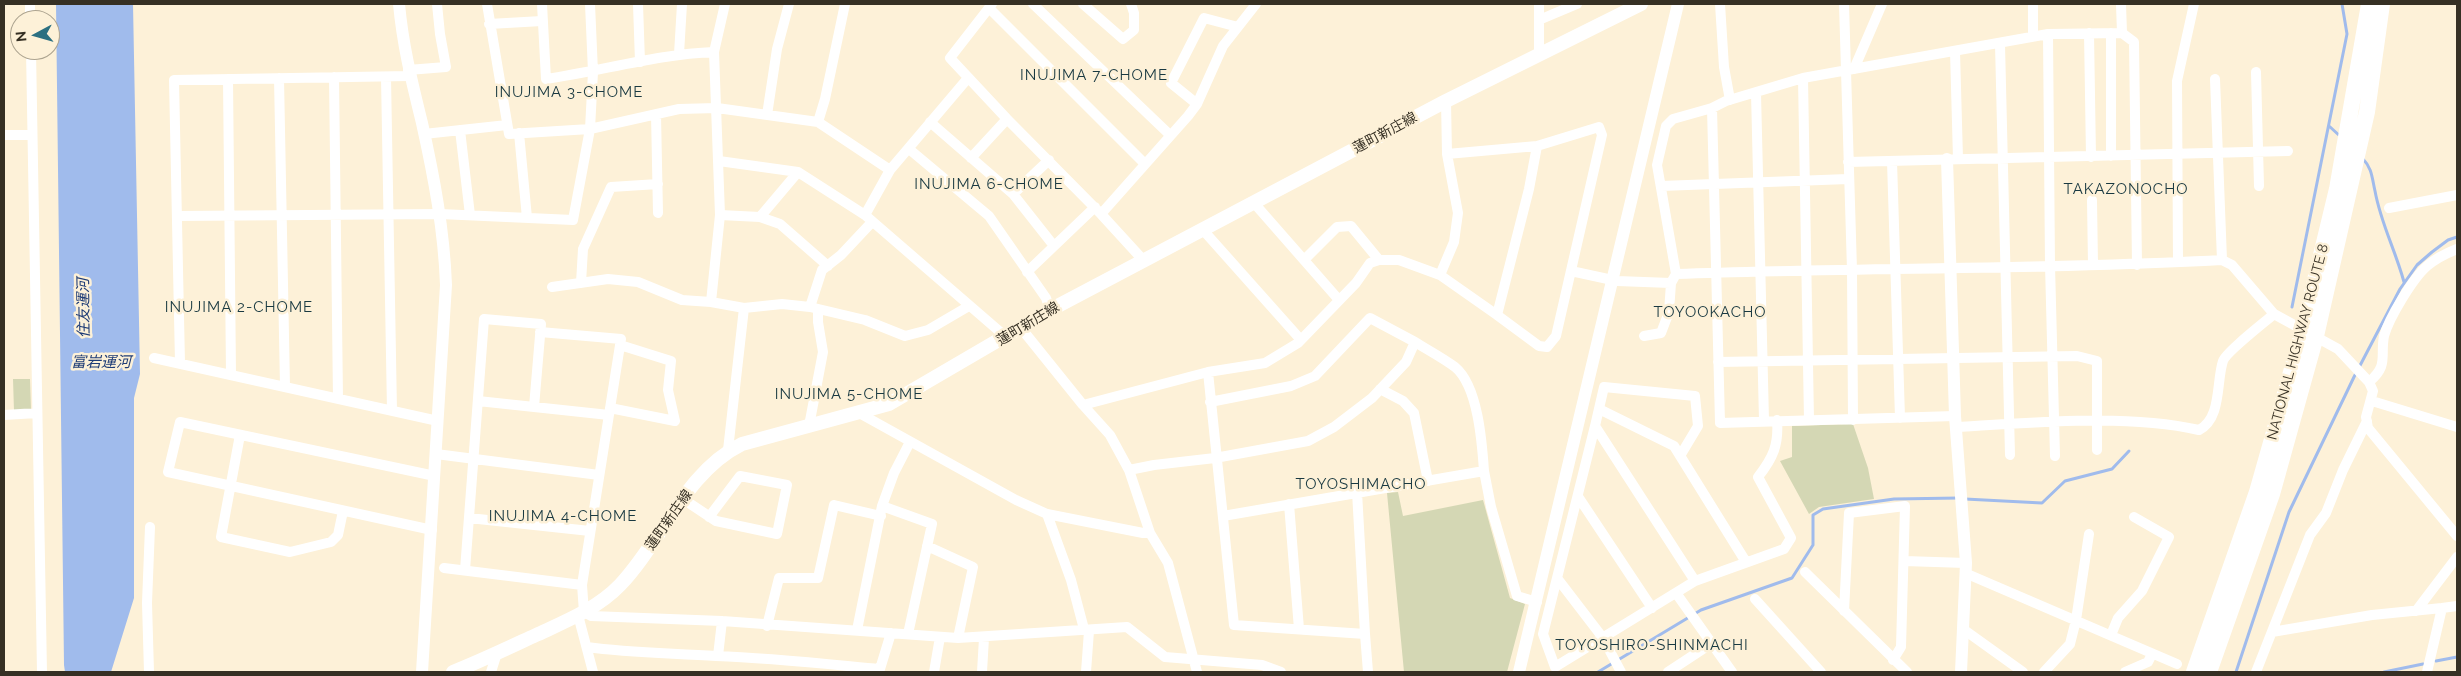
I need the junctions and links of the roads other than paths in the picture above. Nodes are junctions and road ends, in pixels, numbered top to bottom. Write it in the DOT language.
graph roads {
  1 [pos="399,4"];
  2 [pos="437,4"];
  3 [pos="487,4"];
  4 [pos="542,4"];
  5 [pos="590,4"];
  6 [pos="638,4"];
  7 [pos="682,4"];
  8 [pos="725,4"];
  9 [pos="789,4"];
  10 [pos="846,4"];
  11 [pos="1033,4"];
  12 [pos="1083,4"];
  13 [pos="1131,4"];
  14 [pos="1256,4"];
  15 [pos="1539,4"];
  16 [pos="1577,4"];
  17 [pos="1678,4"];
  18 [pos="1720,4"];
  19 [pos="1844,4"];
  20 [pos="1882,4"];
  21 [pos="2034,4"];
  22 [pos="2121,4"];
  23 [pos="2194,4"];
  24 [pos="2369,4"];
  25 [pos="2382,4"];
  26 [pos="1636,5"];
  27 [pos="990,6"];
  28 [pos="1539,20"];
  29 [pos="542,21"];
  30 [pos="489,24"];
  31 [pos="1238,27"];
  32 [pos="2111,33"];
  33 [pos="2122,33"];
  34 [pos="2048,34"];
  35 [pos="2089,34"];
  36 [pos="2033,37"];
  37 [pos="2000,44"];
  38 [pos="1955,51"];
  39 [pos="714,52"];
  40 [pos="679,54"];
  41 [pos="1539,56"];
  42 [pos="30,60"];
  43 [pos="640,62"];
  44 [pos="1850,69"];
  45 [pos="593,72"];
  46 [pos="2256,72"];
  47 [pos="409,73"];
  48 [pos="334,77"];
  49 [pos="386,77"];
  50 [pos="279,78"];
  51 [pos="968,78"];
  52 [pos="1803,78"];
  53 [pos="228,79"];
  54 [pos="2215,79"];
  55 [pos="1756,93"];
  56 [pos="1730,100"];
  57 [pos="1446,101"];
  58 [pos="1197,104"];
  59 [pos="717,108"];
  60 [pos="1712,108"];
  61 [pos="656,114"];
  62 [pos="767,115"];
  63 [pos="1007,119"];
  64 [pos="818,122"];
  65 [pos="930,122"];
  66 [pos="507,125"];
  67 [pos="590,129"];
  68 [pos="460,130"];
  69 [pos="519,133"];
  70 [pos="424,134"];
  71 [pos="4,135"];
  72 [pos="32,135"];
  73 [pos="1170,135"];
  74 [pos="1537,146"];
  75 [pos="909,149"];
  76 [pos="2288,151"];
  77 [pos="2257,152"];
  78 [pos="2217,153"];
  79 [pos="1447,154"];
  80 [pos="2176,155"];
  81 [pos="2111,156"];
  82 [pos="2134,156"];
  83 [pos="2049,157"];
  84 [pos="2091,157"];
  85 [pos="971,158"];
  86 [pos="2003,158"];
  87 [pos="1953,159"];
  88 [pos="1049,160"];
  89 [pos="719,161"];
  90 [pos="1892,161"];
  91 [pos="1848,162"];
  92 [pos="1145,164"];
  93 [pos="890,170"];
  94 [pos="798,172"];
  95 [pos="1848,179"];
  96 [pos="1805,181"];
  97 [pos="1758,183"];
  98 [pos="658,184"];
  99 [pos="1714,184"];
  100 [pos="1661,186"];
  101 [pos="2259,186"];
  102 [pos="1013,194"];
  103 [pos="2457,195"];
  104 [pos="2092,200"];
  105 [pos="1254,203"];
  106 [pos="2389,208"];
  107 [pos="1098,210"];
  108 [pos="658,213"];
  109 [pos="389,214"];
  110 [pos="440,214"];
  111 [pos="720,214"];
  112 [pos="282,215"];
  113 [pos="336,215"];
  114 [pos="470,215"];
  115 [pos="177,216"];
  116 [pos="229,216"];
  117 [pos="760,217"];
  118 [pos="527,218"];
  119 [pos="868,218"];
  120 [pos="1203,230"];
  121 [pos="1054,246"];
  122 [pos="2457,249"];
  123 [pos="1304,260"];
  124 [pos="1379,260"];
  125 [pos="2222,260"];
  126 [pos="1144,261"];
  127 [pos="2178,262"];
  128 [pos="2050,265"];
  129 [pos="2093,265"];
  130 [pos="2137,265"];
  131 [pos="828,266"];
  132 [pos="2006,266"];
  133 [pos="1951,267"];
  134 [pos="1896,268"];
  135 [pos="1852,270"];
  136 [pos="1571,271"];
  137 [pos="1027,272"];
  138 [pos="1761,272"];
  139 [pos="1807,272"];
  140 [pos="1716,273"];
  141 [pos="1440,275"];
  142 [pos="1674,279"];
  143 [pos="1612,280"];
  144 [pos="580,283"];
  145 [pos="552,287"];
  146 [pos="1339,300"];
  147 [pos="710,302"];
  148 [pos="969,306"];
  149 [pos="744,308"];
  150 [pos="814,308"];
  151 [pos="1050,310"];
  152 [pos="2274,314"];
  153 [pos="1497,315"];
  154 [pos="1021,328"];
  155 [pos="540,332"];
  156 [pos="2309,333"];
  157 [pos="1006,336"];
  158 [pos="1644,336"];
  159 [pos="1301,340"];
  160 [pos="1415,342"];
  161 [pos="620,345"];
  162 [pos="2052,355"];
  163 [pos="1954,357"];
  164 [pos="2008,357"];
  165 [pos="154,358"];
  166 [pos="1898,359"];
  167 [pos="1808,360"];
  168 [pos="1853,360"];
  169 [pos="1763,361"];
  170 [pos="1718,362"];
  171 [pos="180,363"];
  172 [pos="1208,372"];
  173 [pos="230,375"];
  174 [pos="2370,382"];
  175 [pos="285,387"];
  176 [pos="1380,390"];
  177 [pos="338,399"];
  178 [pos="478,401"];
  179 [pos="2372,401"];
  180 [pos="1210,402"];
  181 [pos="1082,404"];
  182 [pos="534,407"];
  183 [pos="1599,409"];
  184 [pos="392,411"];
  185 [pos="610,412"];
  186 [pos="859,413"];
  187 [pos="37,414"];
  188 [pos="4,415"];
  189 [pos="1900,418"];
  190 [pos="1764,420"];
  191 [pos="1777,420"];
  192 [pos="1809,420"];
  193 [pos="1853,420"];
  194 [pos="438,421"];
  195 [pos="2367,421"];
  196 [pos="1955,422"];
  197 [pos="2096,422"];
  198 [pos="2054,423"];
  199 [pos="2009,424"];
  200 [pos="809,426"];
  201 [pos="1595,426"];
  202 [pos="2457,427"];
  203 [pos="240,435"];
  204 [pos="910,442"];
  205 [pos="728,450"];
  206 [pos="2097,450"];
  207 [pos="436,454"];
  208 [pos="2010,454"];
  209 [pos="1680,456"];
  210 [pos="2055,456"];
  211 [pos="1215,458"];
  212 [pos="474,459"];
  213 [pos="1129,470"];
  214 [pos="1484,471"];
  215 [pos="599,475"];
  216 [pos="435,476"];
  217 [pos="1428,481"];
  218 [pos="229,486"];
  219 [pos="1357,492"];
  220 [pos="1579,498"];
  221 [pos="683,499"];
  222 [pos="1289,504"];
  223 [pos="343,511"];
  224 [pos="882,511"];
  225 [pos="1047,514"];
  226 [pos="710,516"];
  227 [pos="1223,516"];
  228 [pos="2134,517"];
  229 [pos="470,518"];
  230 [pos="150,527"];
  231 [pos="432,530"];
  232 [pos="590,530"];
  233 [pos="1150,533"];
  234 [pos="2090,534"];
  235 [pos="2457,536"];
  236 [pos="927,546"];
  237 [pos="2457,557"];
  238 [pos="1746,562"];
  239 [pos="1904,562"];
  240 [pos="444,568"];
  241 [pos="1966,568"];
  242 [pos="466,570"];
  243 [pos="1805,572"];
  244 [pos="1557,578"];
  245 [pos="1695,581"];
  246 [pos="582,585"];
  247 [pos="1676,593"];
  248 [pos="1755,599"];
  249 [pos="1537,602"];
  250 [pos="2457,606"];
  251 [pos="1652,608"];
  252 [pos="2442,608"];
  253 [pos="1844,611"];
  254 [pos="2416,611"];
  255 [pos="581,614"];
  256 [pos="2076,620"];
  257 [pos="722,621"];
  258 [pos="767,626"];
  259 [pos="1963,629"];
  260 [pos="857,630"];
  261 [pos="1087,630"];
  262 [pos="1299,630"];
  263 [pos="2272,632"];
  264 [pos="891,633"];
  265 [pos="908,634"];
  266 [pos="1366,634"];
  267 [pos="2111,635"];
  268 [pos="940,637"];
  269 [pos="958,638"];
  270 [pos="984,638"];
  271 [pos="1603,638"];
  272 [pos="1712,643"];
  273 [pos="587,647"];
  274 [pos="497,653"];
  275 [pos="2152,654"];
  276 [pos="718,656"];
  277 [pos="1194,659"];
  278 [pos="1893,660"];
  279 [pos="2177,664"];
  280 [pos="824,668"];
  281 [pos="1555,670"];
  282 [pos="879,671"];
  283 [pos="42,672"];
  284 [pos="149,672"];
  285 [pos="422,672"];
  286 [pos="453,672"];
  287 [pos="491,672"];
  288 [pos="592,672"];
  289 [pos="934,672"];
  290 [pos="982,672"];
  291 [pos="1086,672"];
  292 [pos="1197,672"];
  293 [pos="1281,672"];
  294 [pos="1368,672"];
  295 [pos="1519,672"];
  296 [pos="1621,672"];
  297 [pos="1668,672"];
  298 [pos="1732,672"];
  299 [pos="1821,672"];
  300 [pos="1907,672"];
  301 [pos="1961,672"];
  302 [pos="2023,672"];
  303 [pos="2044,672"];
  304 [pos="2125,672"];
  305 [pos="2194,672"];
  306 [pos="2209,672"];
  307 [pos="2256,672"];
  308 [pos="2427,672"];
  1 -- 47 [label="street"];
  2 -- 47 [label="street"];
  3 -- 30 [label="street"];
  4 -- 29 [label="street"];
  5 -- 45 [label="street"];
  6 -- 43 [label="street"];
  7 -- 40 [label="street"];
  8 -- 39 [label="street"];
  9 -- 62 [label="street"];
  10 -- 64 [label="street"];
  11 -- 73 [label="street"];
  12 -- 13 [label="street"];
  14 -- 31 [label="street"];
  15 -- 28 [label="street"];
  16 -- 28 [label="street"];
  17 -- 143 [label="street"];
  18 -- 56 [label="street"];
  19 -- 44 [label="street"];
  20 -- 44 [label="street"];
  21 -- 36 [label="street"];
  22 -- 33 [label="street"];
  23 -- 80 [label="street"];
  24 -- 156 [label="highway, NATIONAL HIGHWAY ROUTE 8"];
  25 -- 156 [label="highway, NATIONAL HIGHWAY ROUTE 8"];
  26 -- 41 [label="main road, 蓮町新庄線"];
  27 -- 51 [label="street"];
  27 -- 92 [label="street"];
  28 -- 41 [label="street"];
  29 -- 30 [label="street"];
  29 -- 45 [label="street"];
  30 -- 66 [label="street"];
  31 -- 58 [label="street"];
  31 -- 58 [label="street"];
  32 -- 33 [label="street"];
  32 -- 35 [label="street"];
  32 -- 81 [label="street"];
  33 -- 82 [label="street"];
  34 -- 35 [label="street"];
  34 -- 36 [label="street"];
  34 -- 83 [label="street"];
  35 -- 84 [label="street"];
  36 -- 37 [label="street"];
  37 -- 38 [label="street"];
  37 -- 86 [label="street"];
  38 -- 44 [label="street"];
  38 -- 87 [label="street"];
  39 -- 40 [label="street"];
  39 -- 59 [label="street"];
  40 -- 43 [label="street"];
  41 -- 57 [label="main road, 蓮町新庄線"];
  42 -- 72 [label="street"];
  43 -- 45 [label="street"];
  44 -- 52 [label="street"];
  44 -- 91 [label="street"];
  45 -- 67 [label="street"];
  46 -- 77 [label="street"];
  47 -- 49 [label="street"];
  47 -- 70 [label="street"];
  48 -- 49 [label="street"];
  48 -- 50 [label="street"];
  48 -- 113 [label="street"];
  49 -- 109 [label="street"];
  50 -- 53 [label="street"];
  50 -- 112 [label="street"];
  51 -- 63 [label="street"];
  51 -- 65 [label="street"];
  52 -- 55 [label="street"];
  52 -- 96 [label="street"];
  53 -- 115 [label="street"];
  53 -- 116 [label="street"];
  54 -- 78 [label="street"];
  55 -- 56 [label="street"];
  55 -- 97 [label="street"];
  56 -- 60 [label="street"];
  57 -- 79 [label="street"];
  57 -- 105 [label="main road, 蓮町新庄線"];
  58 -- 73 [label="street"];
  59 -- 61 [label="street"];
  59 -- 62 [label="street"];
  59 -- 89 [label="street"];
  60 -- 99 [label="street"];
  60 -- 100 [label="street"];
  61 -- 67 [label="street"];
  61 -- 98 [label="street"];
  62 -- 64 [label="street"];
  63 -- 85 [label="street"];
  63 -- 88 [label="street"];
  64 -- 93 [label="street"];
  65 -- 75 [label="street"];
  65 -- 85 [label="street"];
  66 -- 68 [label="street"];
  66 -- 69 [label="street"];
  67 -- 69 [label="street"];
  67 -- 118 [label="street"];
  68 -- 70 [label="street"];
  68 -- 114 [label="street"];
  69 -- 118 [label="street"];
  70 -- 110 [label="street"];
  71 -- 72 [label="street"];
  72 -- 187 [label="street"];
  73 -- 92 [label="street"];
  74 -- 79 [label="street"];
  74 -- 136 [label="street"];
  74 -- 153 [label="street"];
  75 -- 93 [label="street"];
  75 -- 137 [label="street"];
  76 -- 77 [label="street"];
  77 -- 78 [label="street"];
  77 -- 101 [label="street"];
  78 -- 80 [label="street"];
  78 -- 125 [label="street"];
  79 -- 141 [label="street"];
  80 -- 82 [label="street"];
  80 -- 127 [label="street"];
  81 -- 82 [label="street"];
  81 -- 84 [label="street"];
  82 -- 130 [label="street"];
  83 -- 84 [label="street"];
  83 -- 86 [label="street"];
  83 -- 128 [label="street"];
  85 -- 102 [label="street"];
  86 -- 87 [label="street"];
  86 -- 132 [label="street"];
  87 -- 90 [label="street"];
  87 -- 133 [label="street"];
  88 -- 102 [label="street"];
  88 -- 107 [label="street"];
  89 -- 94 [label="street"];
  89 -- 111 [label="street"];
  90 -- 91 [label="street"];
  90 -- 134 [label="street"];
  91 -- 95 [label="street"];
  92 -- 107 [label="street"];
  93 -- 119 [label="street"];
  94 -- 117 [label="street"];
  94 -- 119 [label="street"];
  95 -- 96 [label="street"];
  95 -- 135 [label="street"];
  96 -- 97 [label="street"];
  96 -- 139 [label="street"];
  97 -- 99 [label="street"];
  97 -- 138 [label="street"];
  98 -- 108 [label="street"];
  98 -- 144 [label="street"];
  99 -- 100 [label="street"];
  99 -- 140 [label="street"];
  100 -- 142 [label="street"];
  102 -- 121 [label="street"];
  103 -- 106 [label="street"];
  104 -- 129 [label="street"];
  105 -- 120 [label="main road, 蓮町新庄線"];
  105 -- 123 [label="street"];
  107 -- 121 [label="street"];
  107 -- 126 [label="street"];
  109 -- 110 [label="street"];
  109 -- 113 [label="street"];
  109 -- 184 [label="street"];
  110 -- 114 [label="street"];
  110 -- 194 [label="street"];
  111 -- 117 [label="street"];
  111 -- 147 [label="street"];
  112 -- 113 [label="street"];
  112 -- 116 [label="street"];
  112 -- 175 [label="street"];
  113 -- 177 [label="street"];
  114 -- 118 [label="street"];
  115 -- 116 [label="street"];
  115 -- 171 [label="street"];
  116 -- 173 [label="street"];
  117 -- 131 [label="street"];
  119 -- 131 [label="street"];
  119 -- 148 [label="street"];
  120 -- 126 [label="main road, 蓮町新庄線"];
  120 -- 159 [label="street"];
  121 -- 137 [label="street"];
  122 -- 174 [label="street"];
  123 -- 124 [label="street"];
  123 -- 146 [label="street"];
  124 -- 141 [label="street"];
  124 -- 146 [label="street"];
  125 -- 127 [label="street"];
  125 -- 152 [label="street"];
  126 -- 151 [label="main road, 蓮町新庄線"];
  127 -- 130 [label="street"];
  128 -- 129 [label="street"];
  128 -- 132 [label="street"];
  128 -- 162 [label="street"];
  129 -- 130 [label="street"];
  131 -- 150 [label="street"];
  132 -- 133 [label="street"];
  132 -- 164 [label="street"];
  133 -- 134 [label="street"];
  133 -- 163 [label="street"];
  134 -- 135 [label="street"];
  134 -- 166 [label="street"];
  135 -- 139 [label="street"];
  135 -- 168 [label="street"];
  136 -- 143 [label="street"];
  136 -- 153 [label="street"];
  137 -- 151 [label="street"];
  138 -- 139 [label="street"];
  138 -- 140 [label="street"];
  138 -- 169 [label="street"];
  139 -- 167 [label="street"];
  140 -- 142 [label="street"];
  140 -- 170 [label="street"];
  141 -- 153 [label="street"];
  142 -- 143 [label="street"];
  142 -- 158 [label="street"];
  143 -- 249 [label="street"];
  144 -- 145 [label="street"];
  144 -- 147 [label="street"];
  146 -- 159 [label="street"];
  147 -- 149 [label="street"];
  148 -- 150 [label="street"];
  148 -- 157 [label="street"];
  149 -- 150 [label="street"];
  149 -- 205 [label="street"];
  150 -- 200 [label="street"];
  151 -- 154 [label="main road, 蓮町新庄線"];
  152 -- 156 [label="street"];
  152 -- 197 [label="street"];
  154 -- 157 [label="main road, 蓮町新庄線"];
  154 -- 181 [label="street"];
  155 -- 161 [label="street"];
  155 -- 178 [label="street"];
  155 -- 182 [label="street"];
  156 -- 174 [label="street"];
  156 -- 305 [label="highway, NATIONAL HIGHWAY ROUTE 8"];
  156 -- 306 [label="highway, NATIONAL HIGHWAY ROUTE 8"];
  157 -- 186 [label="main road, 蓮町新庄線"];
  159 -- 172 [label="street"];
  160 -- 176 [label="street"];
  160 -- 180 [label="street"];
  160 -- 214 [label="street"];
  161 -- 185 [label="street"];
  161 -- 185 [label="street"];
  162 -- 164 [label="street"];
  162 -- 197 [label="street"];
  162 -- 198 [label="street"];
  163 -- 164 [label="street"];
  163 -- 166 [label="street"];
  163 -- 196 [label="street"];
  164 -- 199 [label="street"];
  165 -- 171 [label="street"];
  166 -- 168 [label="street"];
  166 -- 189 [label="street"];
  167 -- 168 [label="street"];
  167 -- 169 [label="street"];
  167 -- 192 [label="street"];
  168 -- 193 [label="street"];
  169 -- 170 [label="street"];
  169 -- 190 [label="street"];
  170 -- 190 [label="street"];
  171 -- 173 [label="street"];
  172 -- 180 [label="street"];
  172 -- 181 [label="street"];
  173 -- 175 [label="street"];
  174 -- 179 [label="street"];
  175 -- 177 [label="street"];
  176 -- 211 [label="street"];
  176 -- 217 [label="street"];
  177 -- 184 [label="street"];
  178 -- 182 [label="street"];
  178 -- 212 [label="street"];
  179 -- 195 [label="street"];
  179 -- 202 [label="street"];
  180 -- 211 [label="street"];
  181 -- 213 [label="street"];
  182 -- 185 [label="street"];
  183 -- 201 [label="street"];
  183 -- 209 [label="street"];
  183 -- 209 [label="street"];
  184 -- 194 [label="street"];
  185 -- 215 [label="street"];
  186 -- 200 [label="main road, 蓮町新庄線"];
  186 -- 204 [label="street"];
  187 -- 188 [label="street"];
  187 -- 283 [label="street"];
  189 -- 193 [label="street"];
  189 -- 196 [label="street"];
  190 -- 191 [label="street"];
  191 -- 192 [label="street"];
  191 -- 238 [label="street"];
  192 -- 193 [label="street"];
  194 -- 207 [label="street"];
  195 -- 235 [label="street"];
  195 -- 263 [label="street"];
  196 -- 199 [label="street"];
  196 -- 241 [label="street"];
  197 -- 198 [label="street"];
  197 -- 206 [label="street"];
  198 -- 199 [label="street"];
  198 -- 210 [label="street"];
  199 -- 208 [label="street"];
  200 -- 205 [label="main road, 蓮町新庄線"];
  201 -- 220 [label="street"];
  201 -- 245 [label="street"];
  203 -- 216 [label="street"];
  203 -- 218 [label="street"];
  203 -- 218 [label="street"];
  204 -- 224 [label="street"];
  204 -- 225 [label="street"];
  205 -- 221 [label="main road, 蓮町新庄線"];
  207 -- 212 [label="street"];
  207 -- 216 [label="street"];
  209 -- 238 [label="street"];
  211 -- 213 [label="street"];
  211 -- 227 [label="street"];
  212 -- 215 [label="street"];
  212 -- 229 [label="street"];
  213 -- 233 [label="street"];
  214 -- 217 [label="street"];
  214 -- 249 [label="street"];
  215 -- 232 [label="street"];
  216 -- 231 [label="street"];
  217 -- 219 [label="street"];
  218 -- 223 [label="street"];
  218 -- 223 [label="street"];
  219 -- 222 [label="street"];
  219 -- 266 [label="street"];
  220 -- 244 [label="street"];
  220 -- 251 [label="street"];
  221 -- 226 [label="street"];
  221 -- 255 [label="main road, 蓮町新庄線"];
  222 -- 227 [label="street"];
  222 -- 262 [label="street"];
  223 -- 231 [label="street"];
  224 -- 236 [label="street"];
  224 -- 258 [label="street"];
  224 -- 260 [label="street"];
  225 -- 233 [label="street"];
  225 -- 261 [label="street"];
  226 -- 226 [label="street"];
  227 -- 262 [label="street"];
  228 -- 267 [label="street"];
  229 -- 232 [label="street"];
  229 -- 242 [label="street"];
  230 -- 284 [label="street"];
  231 -- 285 [label="street"];
  232 -- 246 [label="street"];
  233 -- 277 [label="street"];
  234 -- 256 [label="street"];
  236 -- 265 [label="street"];
  236 -- 269 [label="street"];
  237 -- 254 [label="street"];
  238 -- 245 [label="street"];
  239 -- 241 [label="street"];
  239 -- 253 [label="street"];
  239 -- 278 [label="street"];
  240 -- 242 [label="street"];
  241 -- 256 [label="street"];
  241 -- 259 [label="street"];
  242 -- 246 [label="street"];
  243 -- 253 [label="street"];
  244 -- 271 [label="street"];
  244 -- 281 [label="street"];
  245 -- 247 [label="street"];
  246 -- 255 [label="street"];
  247 -- 251 [label="street"];
  247 -- 272 [label="street"];
  248 -- 299 [label="street"];
  249 -- 295 [label="street"];
  250 -- 252 [label="street"];
  251 -- 271 [label="street"];
  252 -- 254 [label="street"];
  252 -- 308 [label="street"];
  253 -- 278 [label="street"];
  254 -- 263 [label="street"];
  255 -- 257 [label="street"];
  255 -- 273 [label="street"];
  255 -- 274 [label="main road, 蓮町新庄線"];
  256 -- 267 [label="street"];
  256 -- 303 [label="street"];
  257 -- 258 [label="street"];
  257 -- 276 [label="street"];
  258 -- 260 [label="street"];
  259 -- 301 [label="street"];
  259 -- 302 [label="street"];
  260 -- 264 [label="street"];
  261 -- 270 [label="street"];
  261 -- 277 [label="street"];
  261 -- 291 [label="street"];
  262 -- 266 [label="street"];
  263 -- 307 [label="street"];
  264 -- 265 [label="street"];
  264 -- 282 [label="street"];
  265 -- 268 [label="street"];
  266 -- 294 [label="street"];
  267 -- 275 [label="street"];
  268 -- 269 [label="street"];
  268 -- 289 [label="street"];
  269 -- 270 [label="street"];
  270 -- 290 [label="street"];
  271 -- 281 [label="street"];
  271 -- 296 [label="street"];
  272 -- 297 [label="street"];
  272 -- 298 [label="street"];
  273 -- 276 [label="street"];
  273 -- 288 [label="street"];
  274 -- 286 [label="main road, 蓮町新庄線"];
  274 -- 287 [label="street"];
  275 -- 279 [label="street"];
  275 -- 304 [label="street"];
  276 -- 280 [label="street"];
  277 -- 292 [label="street"];
  277 -- 293 [label="street"];
  278 -- 300 [label="street"];
  280 -- 282 [label="street"];
}
